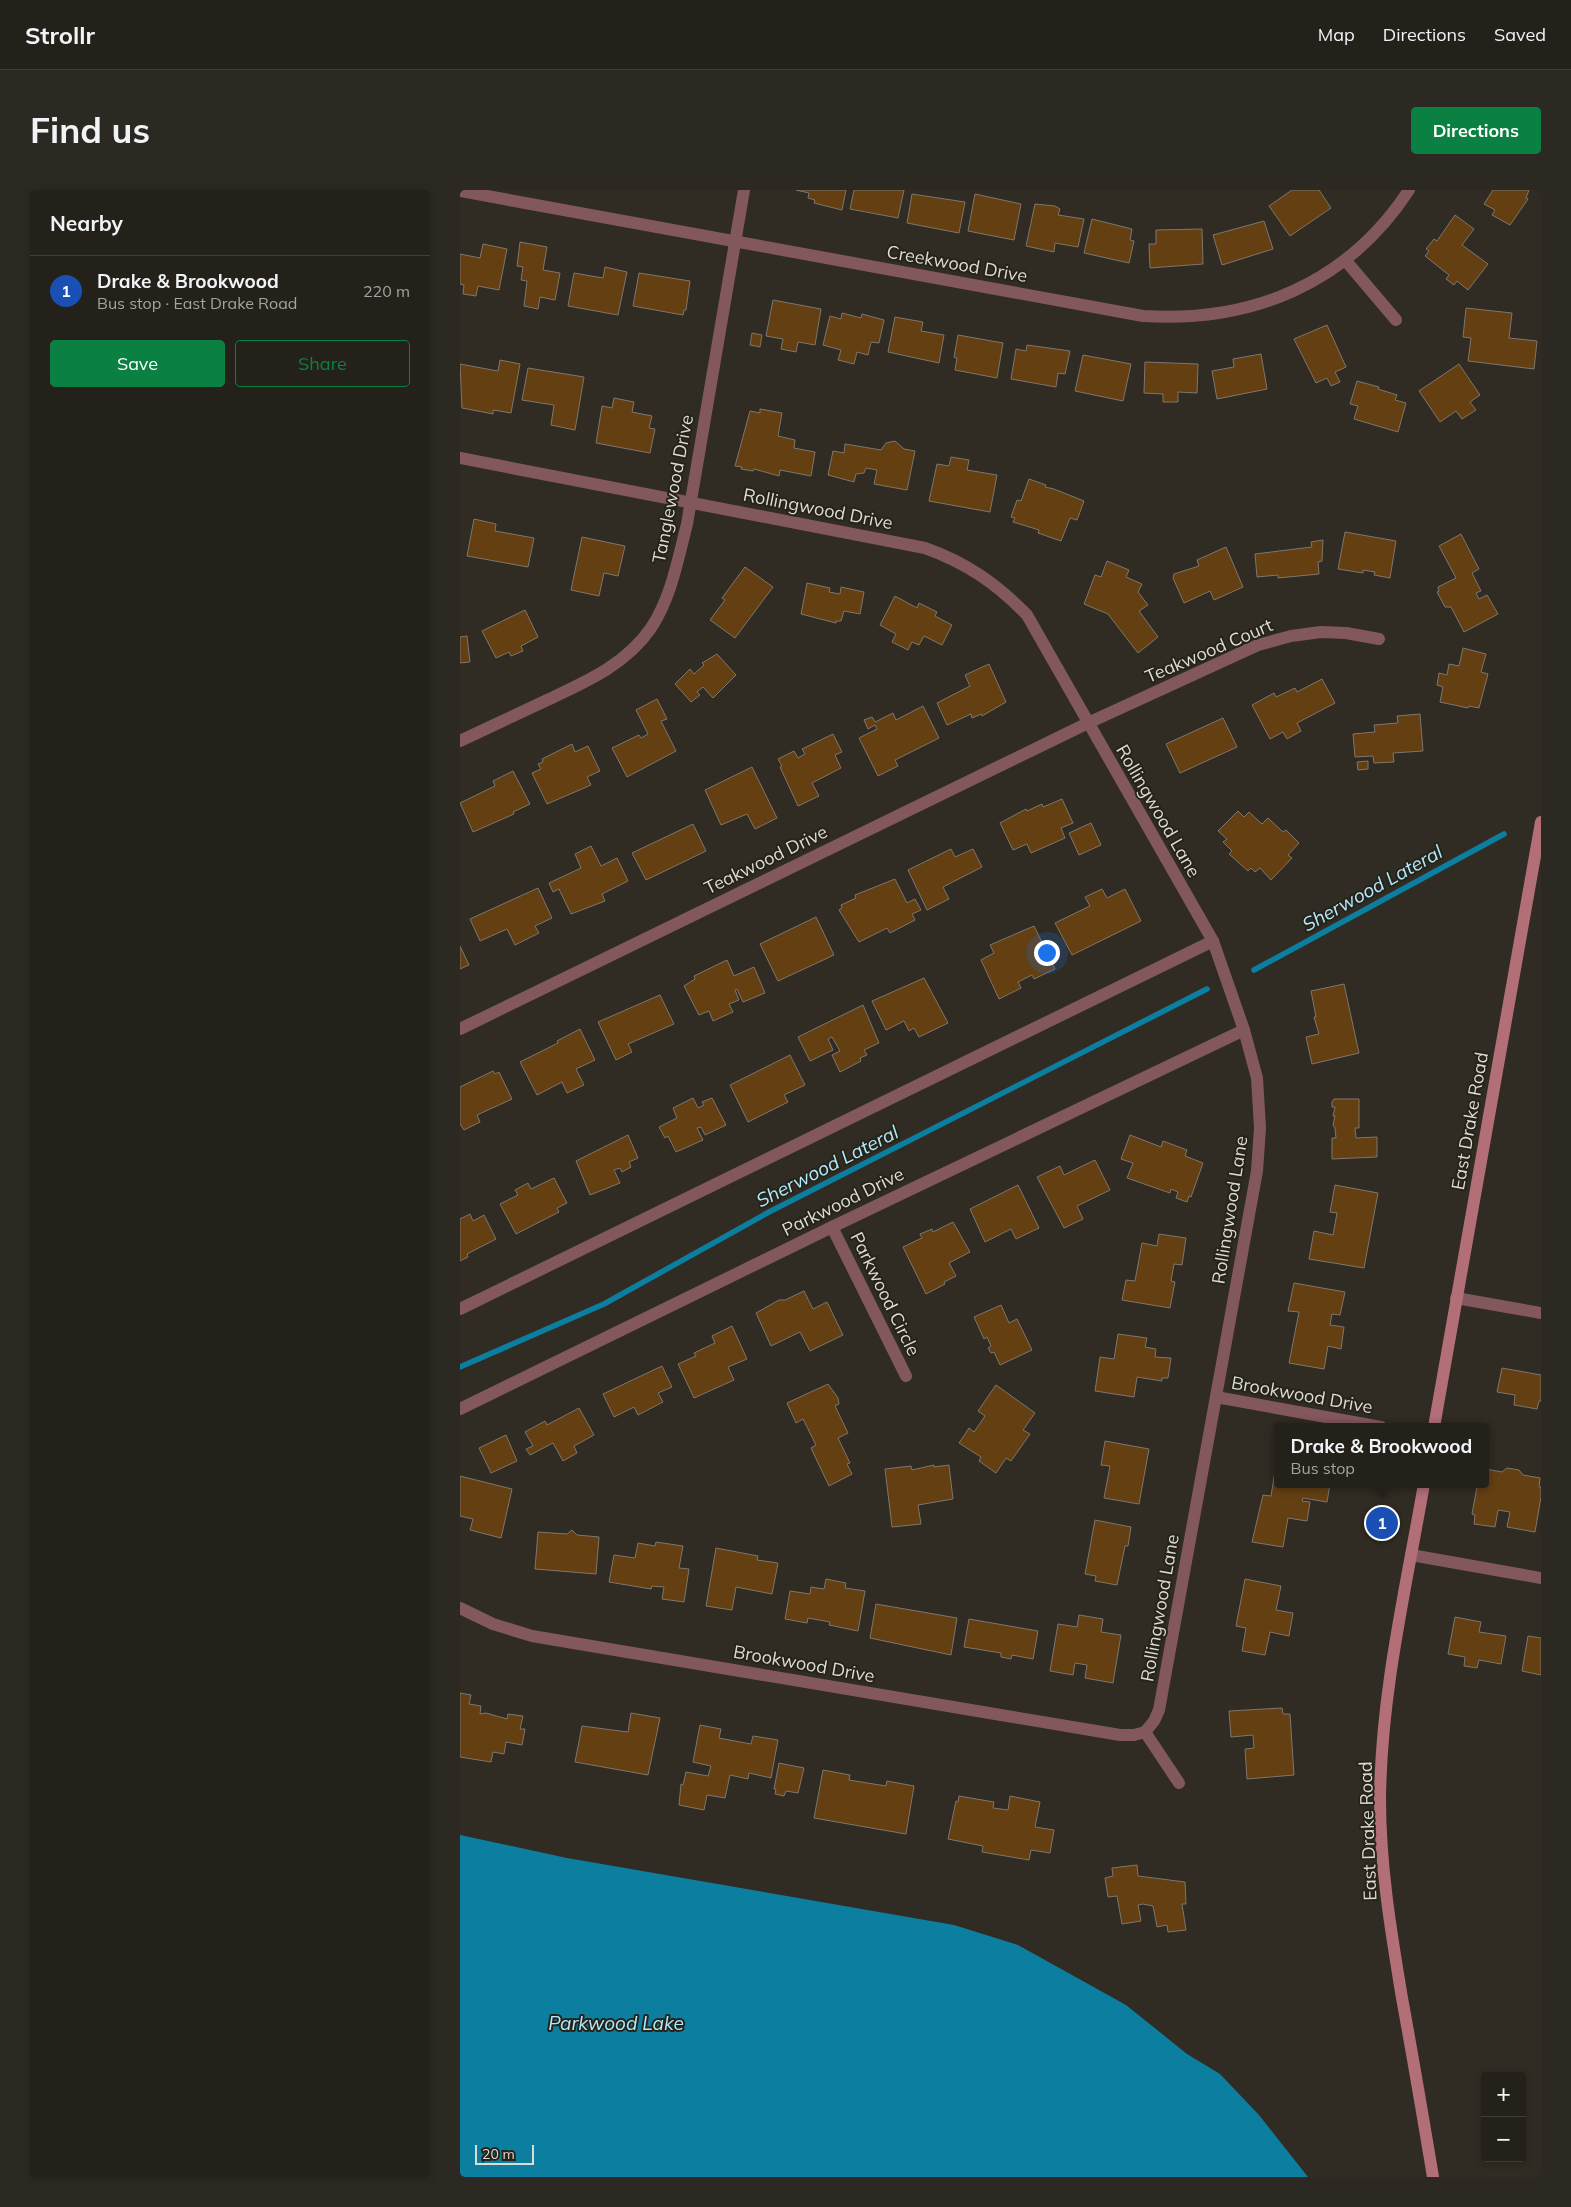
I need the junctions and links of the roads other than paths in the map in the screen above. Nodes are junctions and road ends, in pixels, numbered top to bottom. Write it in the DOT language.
graph roads {
  1 [pos="744,190"];
  2 [pos="1409,190"];
  3 [pos="460,191"];
  4 [pos="488,193"];
  5 [pos="735,241"];
  6 [pos="1346,261"];
  7 [pos="1396,320"];
  8 [pos="460,458"];
  9 [pos="691,502"];
  10 [pos="1379,639"];
  11 [pos="1088,723"];
  12 [pos="460,740"];
  13 [pos="1541,822"];
  14 [pos="1213,941"];
  15 [pos="460,1029"];
  16 [pos="1244,1030"];
  17 [pos="832,1227"];
  18 [pos="1456,1298"];
  19 [pos="460,1310"];
  20 [pos="1541,1313"];
  21 [pos="906,1376"];
  22 [pos="1216,1397"];
  23 [pos="460,1409"];
  24 [pos="1359,1423"];
  25 [pos="1435,1423"];
  26 [pos="1423,1488"];
  27 [pos="1411,1556"];
  28 [pos="1541,1578"];
  29 [pos="460,1608"];
  30 [pos="1146,1732"];
  31 [pos="1179,1783"];
  32 [pos="1433,2177"];
  1 -- 5 [label="street, Tanglewood Drive"];
  2 -- 6 [label="street, Creekwood Drive"];
  3 -- 4 [label="street, Creekwood Drive"];
  4 -- 5 [label="street, Creekwood Drive"];
  5 -- 6 [label="street, Creekwood Drive"];
  5 -- 9 [label="street, Tanglewood Drive"];
  6 -- 7 [label="street"];
  8 -- 9 [label="street, Rollingwood Drive"];
  9 -- 11 [label="street, Rollingwood Drive"];
  9 -- 12 [label="street, Tanglewood Drive"];
  10 -- 11 [label="street, Teakwood Court"];
  11 -- 14 [label="street, Rollingwood Lane"];
  11 -- 15 [label="street, Teakwood Drive"];
  13 -- 18 [label="main road, East Drake Road"];
  14 -- 16 [label="street, Rollingwood Lane"];
  14 -- 19 [label="street"];
  16 -- 17 [label="street, Parkwood Drive"];
  16 -- 22 [label="street, Rollingwood Lane"];
  17 -- 21 [label="street, Parkwood Circle"];
  17 -- 23 [label="street, Parkwood Drive"];
  18 -- 20 [label="street"];
  18 -- 25 [label="main road, East Drake Road"];
  22 -- 24 [label="street, Brookwood Drive"];
  22 -- 30 [label="street, Rollingwood Lane"];
  26 -- 27 [label="main road, East Drake Road"];
  27 -- 28 [label="street"];
  27 -- 32 [label="main road, East Drake Road"];
  29 -- 30 [label="street, Brookwood Drive"];
  30 -- 31 [label="street"];
}
